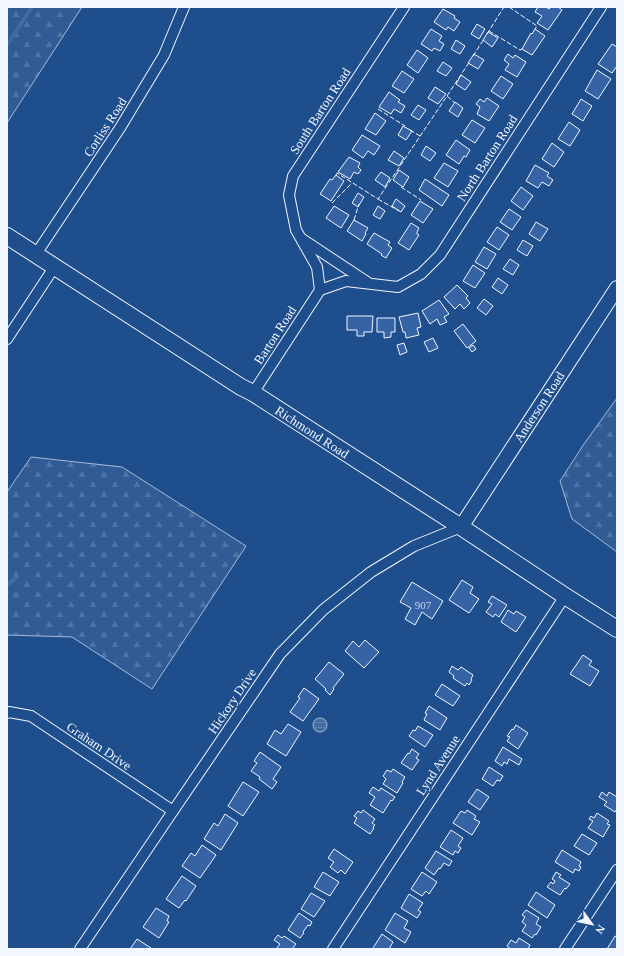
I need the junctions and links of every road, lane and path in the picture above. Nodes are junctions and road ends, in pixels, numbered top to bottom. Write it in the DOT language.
graph roads {
  1 [pos="184,7"];
  2 [pos="404,7"];
  3 [pos="601,7"];
  4 [pos="7,236"];
  5 [pos="300,238"];
  6 [pos="36,254"];
  7 [pos="55,266"];
  8 [pos="370,284"];
  9 [pos="617,288"];
  10 [pos="320,290"];
  11 [pos="7,339"];
  12 [pos="253,393"];
  13 [pos="461,527"];
  14 [pos="565,596"];
  15 [pos="617,629"];
  16 [pos="7,713"];
  17 [pos="173,811"];
  18 [pos="617,870"];
  19 [pos="80,949"];
  20 [pos="333,949"];
  21 [pos="565,949"];
  1 -- 6 [label="street, Corliss Road"];
  2 -- 5 [label="street, South Barton Road"];
  3 -- 8 [label="street, North Barton Road"];
  4 -- 6 [label="main road, Richmond Road"];
  5 -- 8 [label="street, North Barton Road"];
  5 -- 10 [label="street, South Barton Road"];
  6 -- 7 [label="main road, Richmond Road"];
  7 -- 11 [label="street"];
  7 -- 12 [label="main road, Richmond Road"];
  8 -- 10 [label="street, North Barton Road"];
  9 -- 13 [label="street, Anderson Road"];
  10 -- 12 [label="street, Barton Road"];
  12 -- 13 [label="main road, Richmond Road"];
  13 -- 14 [label="main road, Richmond Road"];
  13 -- 17 [label="street, Hickory Drive"];
  14 -- 15 [label="main road, Richmond Road"];
  14 -- 20 [label="street, Lynd Avenue"];
  16 -- 17 [label="street, Graham Drive"];
  17 -- 19 [label="street, Hickory Drive"];
  18 -- 21 [label="street"];
}
